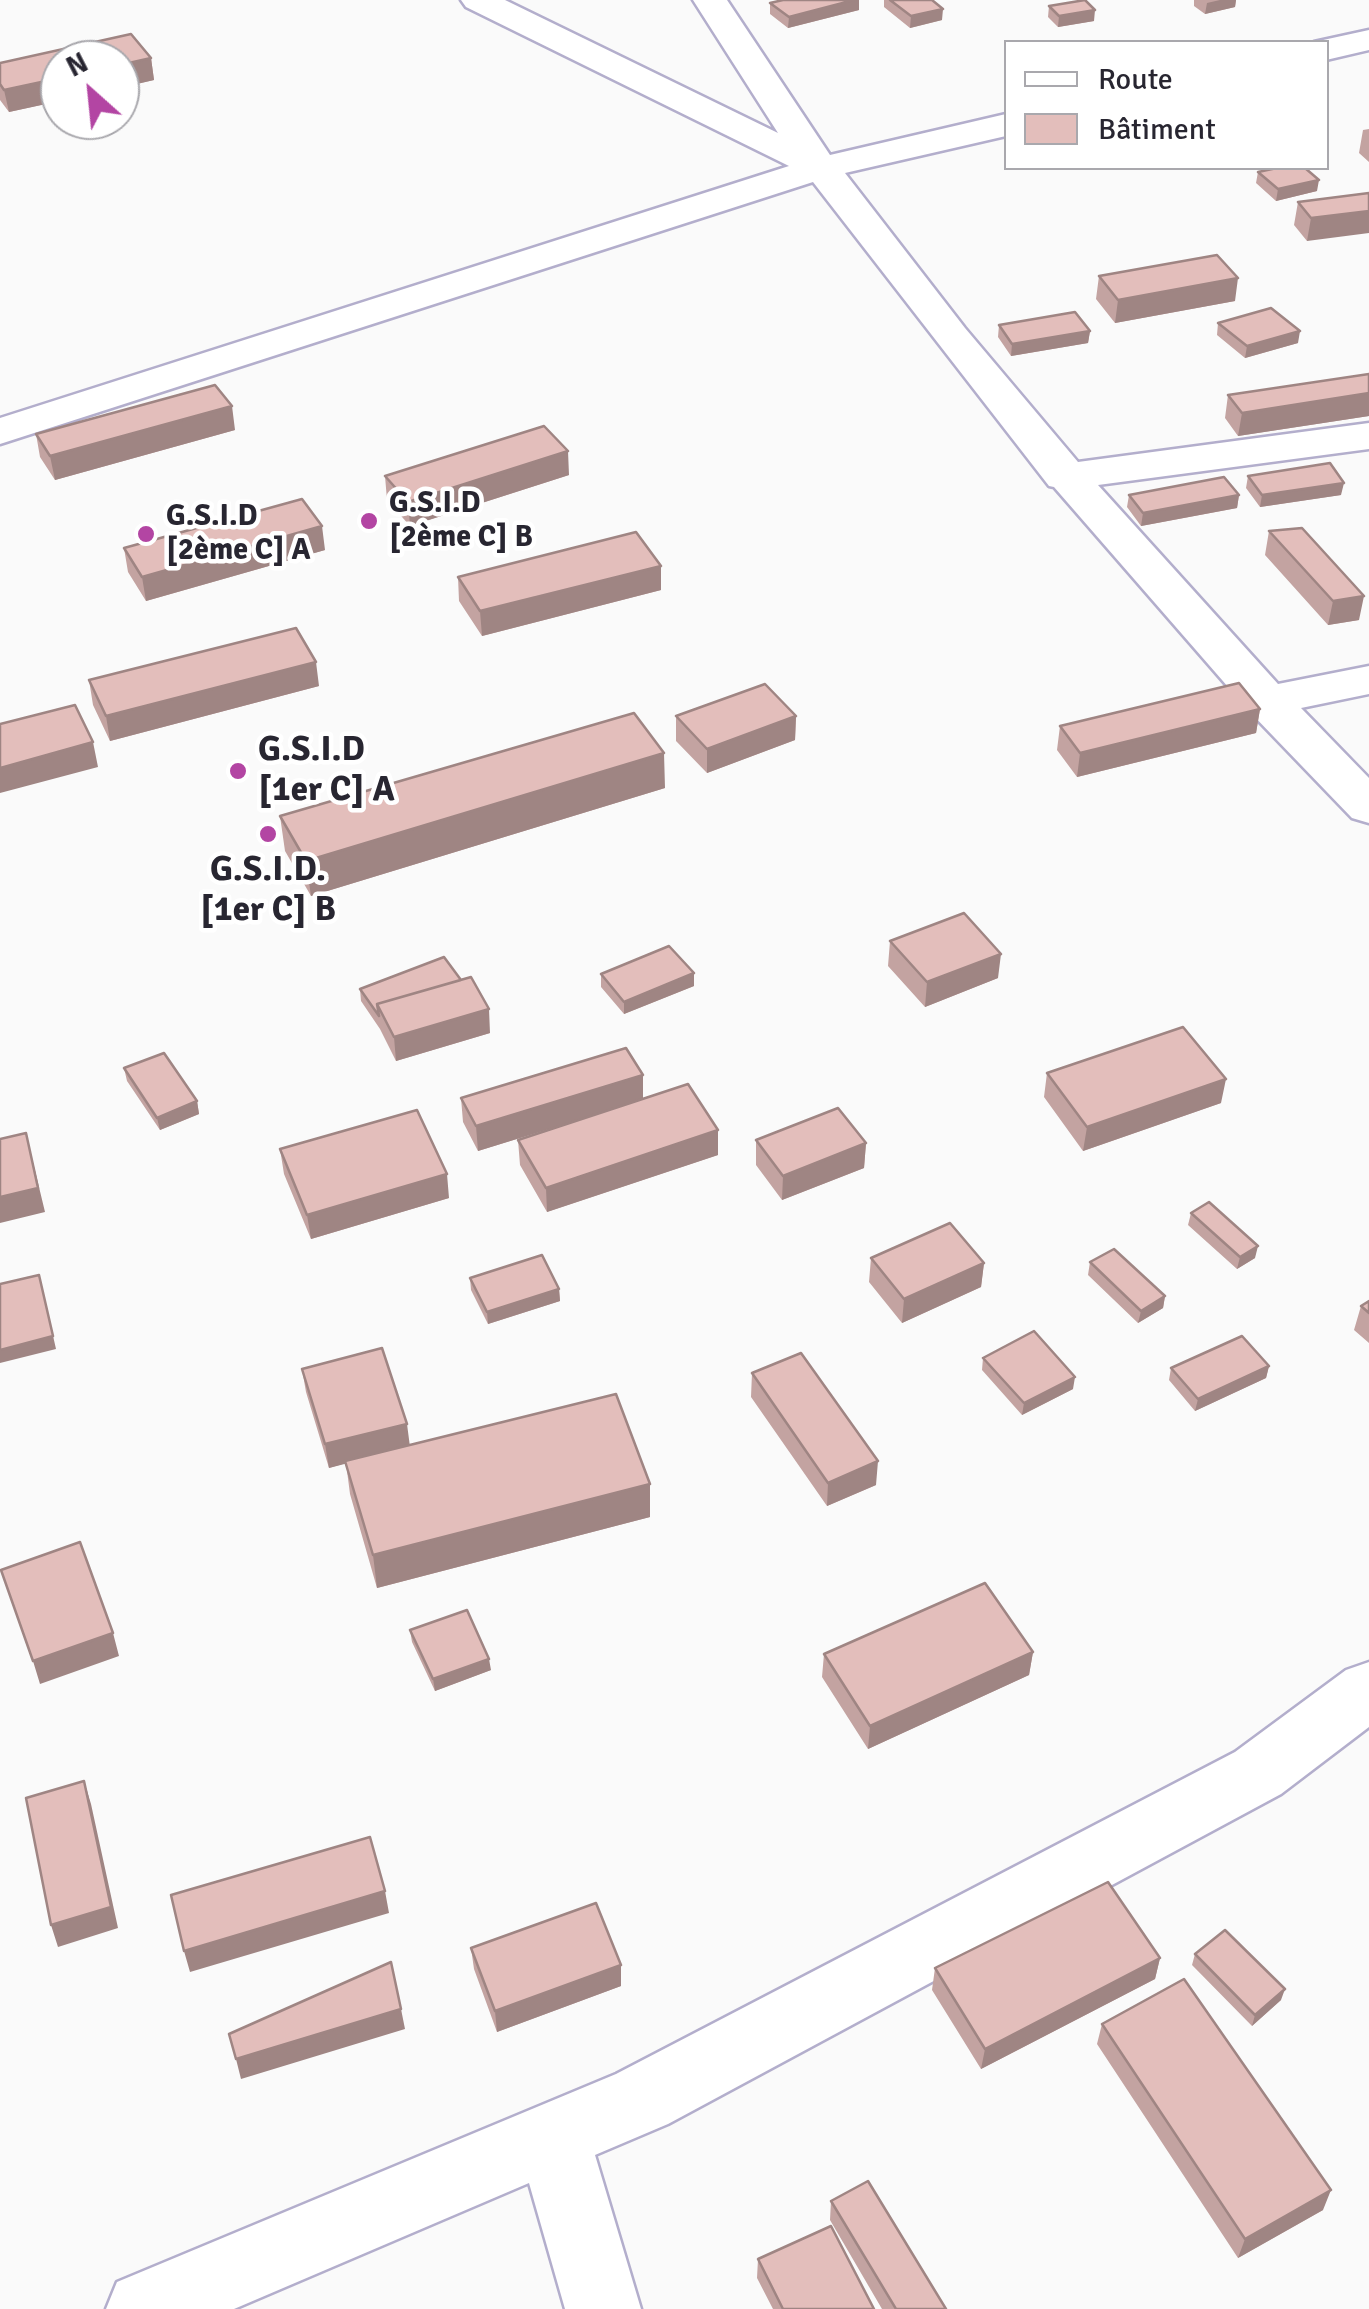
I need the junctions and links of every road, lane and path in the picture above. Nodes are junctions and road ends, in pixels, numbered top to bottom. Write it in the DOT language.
graph roads {
  1 [pos="478,0"];
  2 [pos="717,11"];
  3 [pos="764,14"];
  4 [pos="1369,40"];
  5 [pos="1329,49"];
  6 [pos="1004,125"];
  7 [pos="821,168"];
  8 [pos="0,432"];
  9 [pos="1369,436"];
  10 [pos="1064,477"];
  11 [pos="1369,680"];
  12 [pos="1266,700"];
  13 [pos="1369,808"];
  14 [pos="1369,1690"];
  15 [pos="553,2138"];
  16 [pos="144,2309"];
  17 [pos="603,2309"];
  1 -- 7 [label="street"];
  2 -- 3 [label="street"];
  2 -- 7 [label="street"];
  4 -- 5 [label="street"];
  6 -- 7 [label="street"];
  7 -- 8 [label="street"];
  7 -- 10 [label="street"];
  9 -- 10 [label="street"];
  10 -- 12 [label="street"];
  11 -- 12 [label="street"];
  12 -- 13 [label="street"];
  14 -- 15 [label="street"];
  15 -- 16 [label="street"];
  15 -- 17 [label="street"];
}
